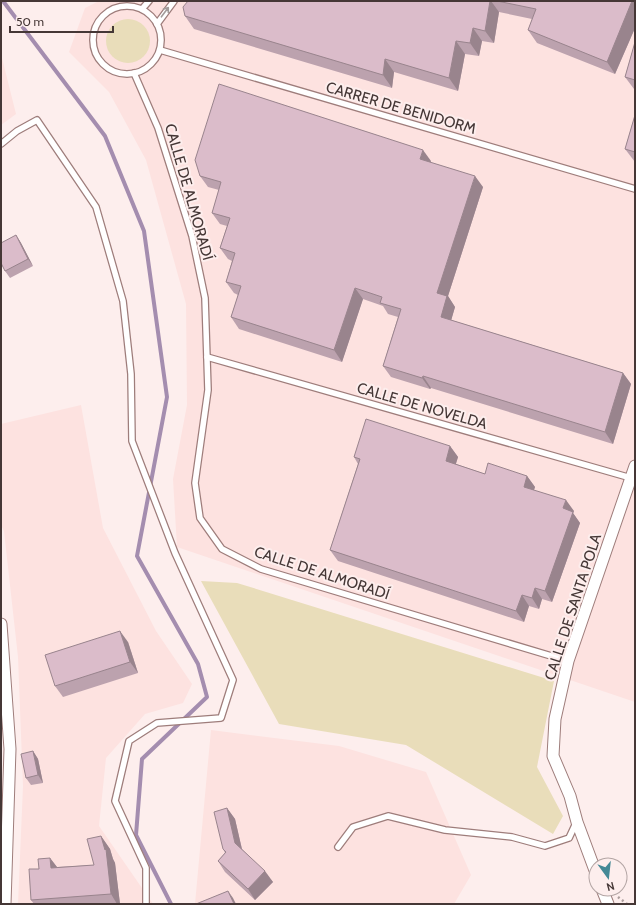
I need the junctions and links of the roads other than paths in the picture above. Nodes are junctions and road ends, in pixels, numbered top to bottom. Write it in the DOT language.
graph roads {
  1 [pos="149,1"];
  2 [pos="174,1"];
  3 [pos="142,9"];
  4 [pos="157,24"];
  5 [pos="160,50"];
  6 [pos="134,73"];
  7 [pos="1,144"];
  8 [pos="635,189"];
  9 [pos="207,357"];
  10 [pos="635,466"];
  11 [pos="631,478"];
  12 [pos="1,624"];
  13 [pos="568,661"];
  14 [pos="577,822"];
  15 [pos="338,847"];
  16 [pos="590,857"];
  17 [pos="5,904"];
  18 [pos="146,904"];
  1 -- 3 [label="lane"];
  4 -- 2 [label="lane, one-way"];
  3 -- 4 [label="lane"];
  3 -- 6 [label="lane"];
  4 -- 5 [label="lane"];
  5 -- 6 [label="lane"];
  5 -- 8 [label="lane, CARRER DE BENIDORM"];
  6 -- 9 [label="lane, CALLE DE ALMORADÍ"];
  7 -- 18 [label="lane"];
  9 -- 11 [label="lane, CALLE DE NOVELDA"];
  9 -- 13 [label="lane, CALLE DE ALMORADÍ"];
  10 -- 11 [label="street, CALLE DE SANTA POLA"];
  11 -- 13 [label="street, CALLE DE SANTA POLA"];
  12 -- 17 [label="street"];
  13 -- 14 [label="street, CALLE DE SANTA POLA"];
  14 -- 15 [label="lane"];
  14 -- 16 [label="street, CALLE DE SANTA POLA"];
}
